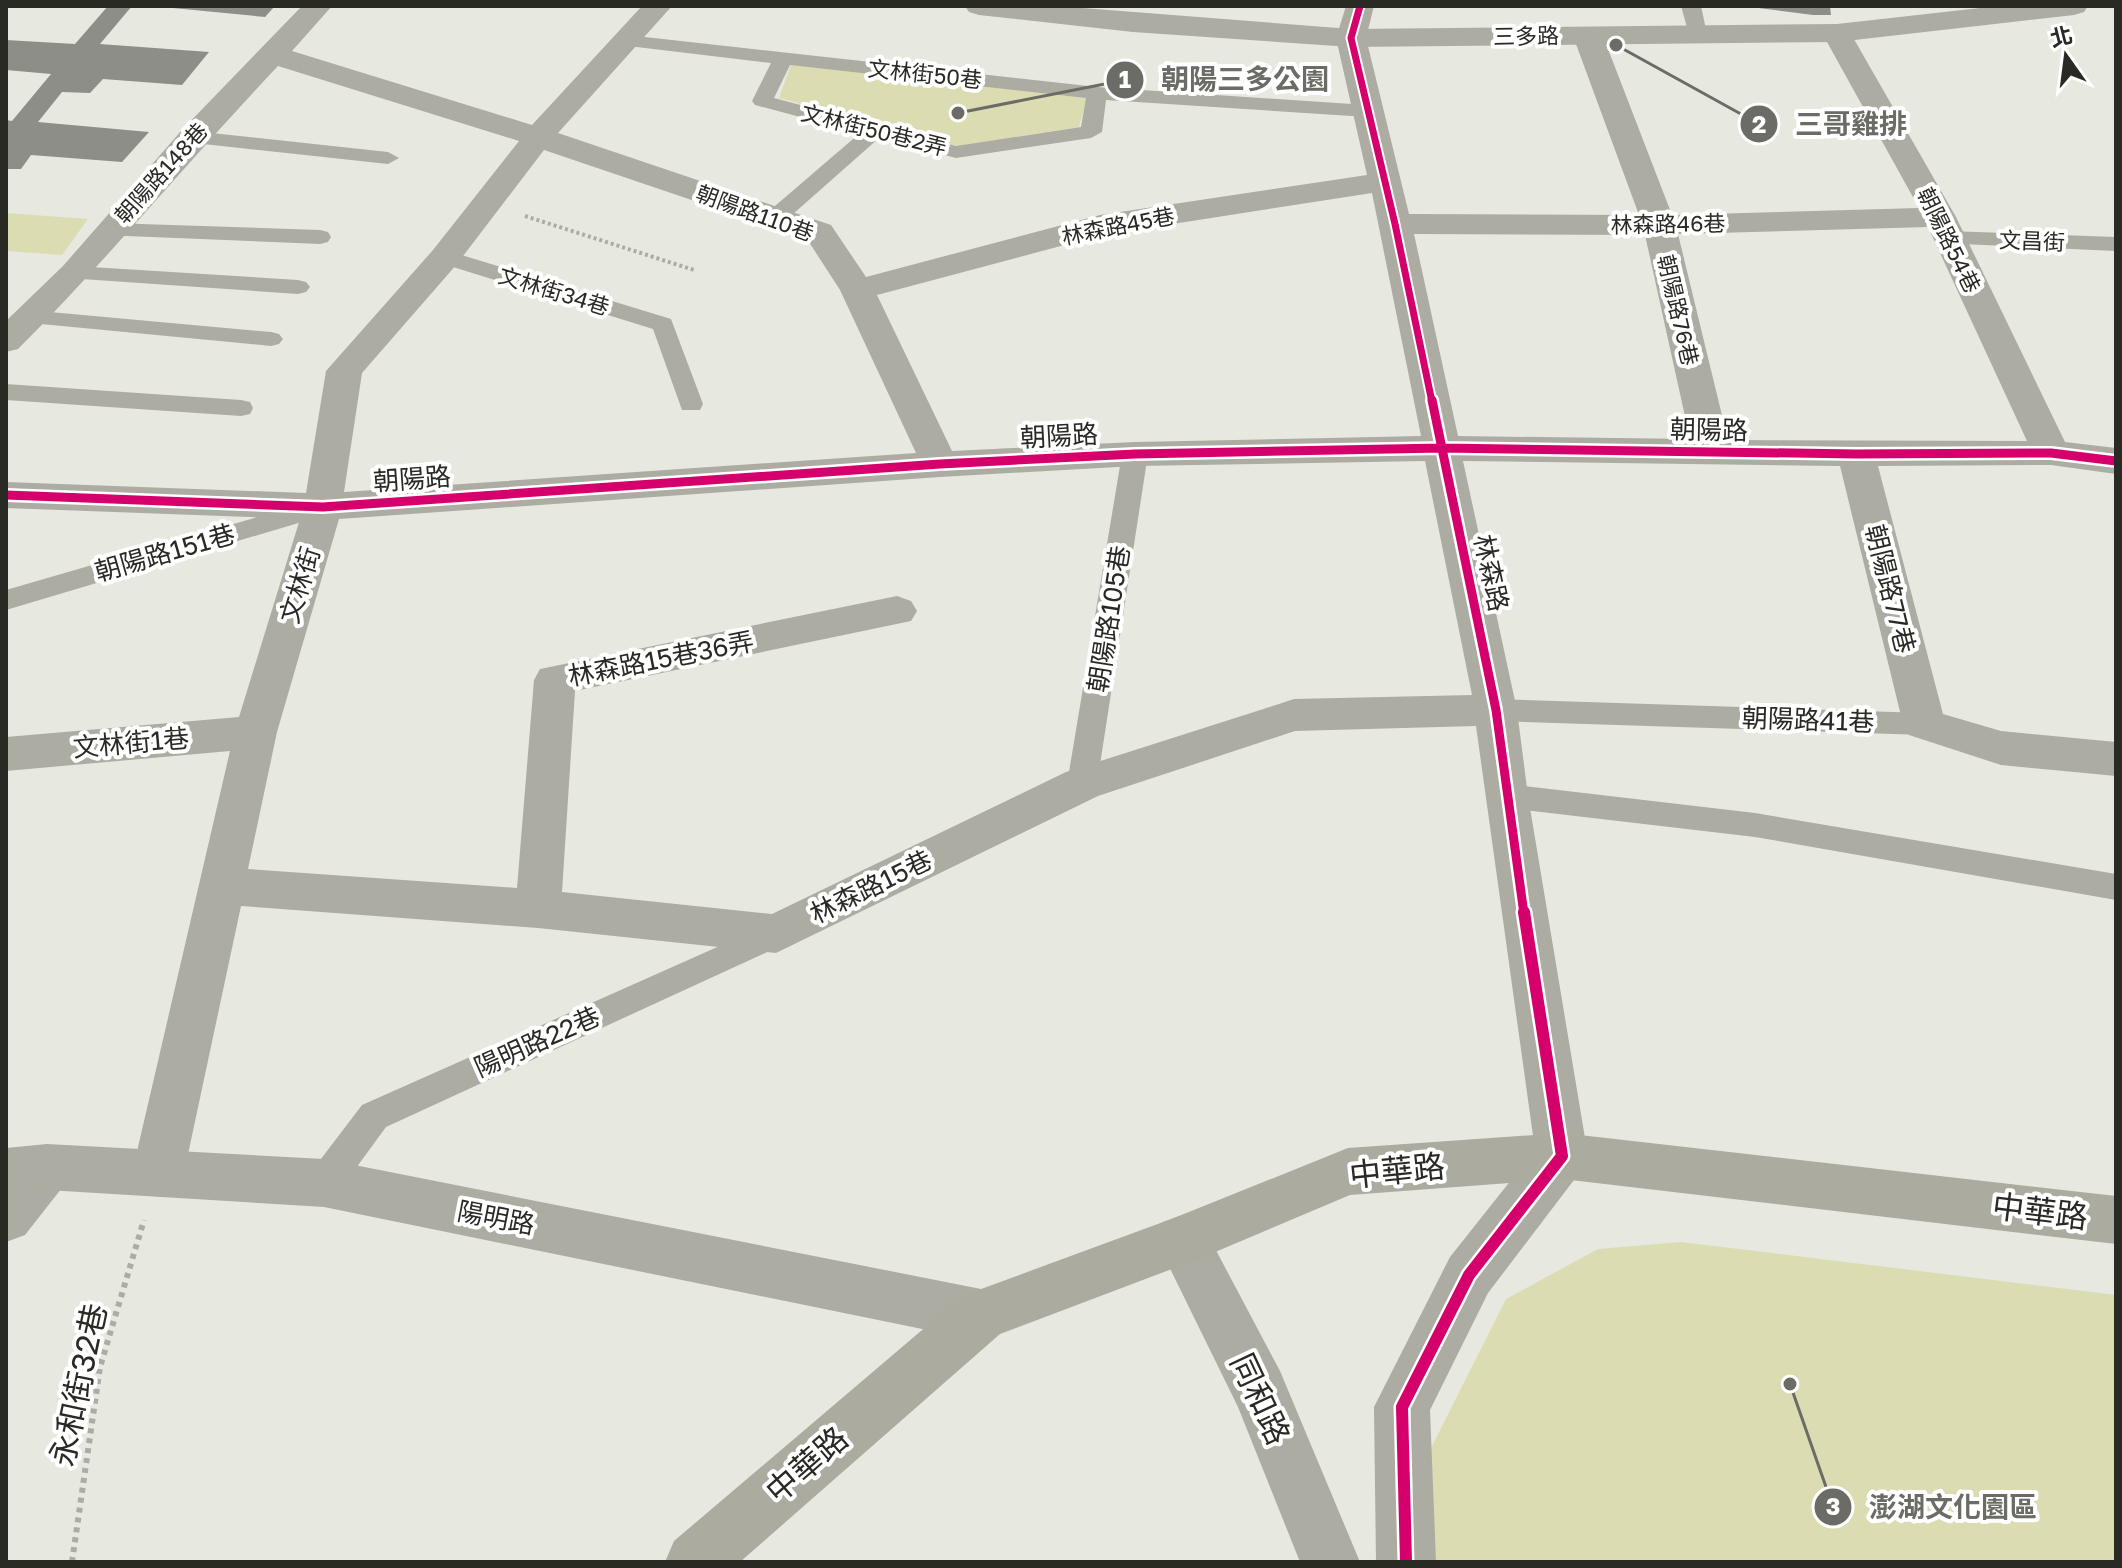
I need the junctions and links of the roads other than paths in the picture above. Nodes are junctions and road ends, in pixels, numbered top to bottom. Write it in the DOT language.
graph roads {
  1 [pos="318,6"];
  2 [pos="658,6"];
  3 [pos="979,6"];
  4 [pos="986,6"];
  5 [pos="2074,6"];
  6 [pos="1099,13"];
  7 [pos="1694,20"];
  8 [pos="1356,22"];
  9 [pos="1837,33"];
  10 [pos="1588,36"];
  11 [pos="627,41"];
  12 [pos="271,54"];
  13 [pos="784,58"];
  14 [pos="1097,93"];
  15 [pos="1367,111"];
  16 [pos="875,131"];
  17 [pos="193,137"];
  18 [pos="538,137"];
  19 [pos="388,158"];
  20 [pos="1383,182"];
  21 [pos="776,217"];
  22 [pos="1395,224"];
  23 [pos="1659,225"];
  24 [pos="1944,227"];
  25 [pos="110,230"];
  26 [pos="320,237"];
  27 [pos="2116,244"];
  28 [pos="445,257"];
  29 [pos="75,273"];
  30 [pos="298,287"];
  31 [pos="857,290"];
  32 [pos="28,317"];
  33 [pos="271,339"];
  34 [pos="6,341"];
  35 [pos="6,392"];
  36 [pos="691,404"];
  37 [pos="241,408"];
  38 [pos="1442,448"];
  39 [pos="1712,452"];
  40 [pos="2051,453"];
  41 [pos="1135,454"];
  42 [pos="1856,454"];
  43 [pos="2116,461"];
  44 [pos="940,464"];
  45 [pos="6,495"];
  46 [pos="323,507"];
  47 [pos="6,600"];
  48 [pos="897,611"];
  49 [pos="1496,710"];
  50 [pos="1924,724"];
  51 [pos="256,732"];
  52 [pos="6,754"];
  53 [pos="2116,759"];
  54 [pos="1082,784"];
  55 [pos="1506,796"];
  56 [pos="224,886"];
  57 [pos="2116,887"];
  58 [pos="538,909"];
  59 [pos="776,934"];
  60 [pos="1562,1156"];
  61 [pos="27,1169"];
  62 [pos="158,1173"];
  63 [pos="324,1183"];
  64 [pos="6,1218"];
  65 [pos="2116,1220"];
  66 [pos="1182,1240"];
  67 [pos="981,1315"];
  68 [pos="695,1562"];
  69 [pos="1330,1562"];
  70 [pos="1406,1562"];
  1 -- 12 [label="street, 朝陽路148巷"];
  2 -- 11 [label="street, 文林街"];
  3 -- 4 [label="street, 三多路"];
  4 -- 6 [label="street, 三多路"];
  5 -- 9 [label="street, 三多路"];
  6 -- 8 [label="street, 三多路"];
  7 -- 9 [label="street, 三多路"];
  7 -- 10 [label="street, 三多路"];
  8 -- 10 [label="street, 三多路"];
  8 -- 15 [label="street, 林森路"];
  9 -- 24 [label="street, 朝陽路54巷"];
  10 -- 23 [label="street, 朝陽路76巷"];
  11 -- 13 [label="lane, 文林街50巷"];
  11 -- 18 [label="street, 文林街"];
  12 -- 17 [label="street, 朝陽路148巷"];
  12 -- 18 [label="street"];
  13 -- 14 [label="lane, 文林街50巷"];
  13 -- 16 [label="lane, 文林街50巷2弄"];
  14 -- 15 [label="lane, 文林街50巷"];
  14 -- 16 [label="lane, 文林街50巷2弄"];
  15 -- 20 [label="street, 林森路"];
  16 -- 21 [label="lane"];
  17 -- 19 [label="lane"];
  17 -- 25 [label="street, 朝陽路148巷"];
  18 -- 21 [label="street, 朝陽路110巷"];
  18 -- 28 [label="street, 文林街"];
  20 -- 22 [label="street, 林森路"];
  20 -- 31 [label="street, 林森路45巷"];
  21 -- 31 [label="street, 朝陽路110巷"];
  22 -- 23 [label="street, 林森路46巷"];
  22 -- 38 [label="street, 林森路"];
  23 -- 24 [label="street, 林森路46巷"];
  23 -- 39 [label="street, 朝陽路76巷"];
  24 -- 27 [label="lane, 文昌街"];
  24 -- 40 [label="street, 朝陽路54巷"];
  25 -- 26 [label="lane"];
  25 -- 29 [label="street, 朝陽路148巷"];
  28 -- 36 [label="lane, 文林街34巷"];
  28 -- 46 [label="street, 文林街"];
  29 -- 30 [label="lane"];
  29 -- 32 [label="street, 朝陽路148巷"];
  31 -- 44 [label="street, 朝陽路110巷"];
  32 -- 33 [label="lane"];
  32 -- 34 [label="street, 朝陽路148巷"];
  35 -- 37 [label="lane"];
  38 -- 39 [label="street, 朝陽路"];
  38 -- 41 [label="street, 朝陽路"];
  38 -- 49 [label="street, 林森路"];
  39 -- 42 [label="street, 朝陽路"];
  40 -- 42 [label="street, 朝陽路"];
  40 -- 43 [label="street, 朝陽路"];
  41 -- 44 [label="street, 朝陽路"];
  41 -- 54 [label="lane, 朝陽路105巷"];
  42 -- 50 [label="street, 朝陽路77巷"];
  44 -- 46 [label="street, 朝陽路"];
  45 -- 46 [label="street, 朝陽路"];
  46 -- 47 [label="lane, 朝陽路151巷"];
  46 -- 51 [label="street, 文林街"];
  48 -- 58 [label="street, 林森路15巷36弄"];
  49 -- 50 [label="lane, 朝陽路41巷"];
  49 -- 54 [label="street, 林森路15巷"];
  49 -- 55 [label="street, 林森路"];
  50 -- 53 [label="street, 朝陽路41巷"];
  51 -- 52 [label="street, 文林街1巷"];
  51 -- 56 [label="street, 文林街"];
  54 -- 59 [label="street, 林森路15巷"];
  55 -- 57 [label="lane"];
  55 -- 60 [label="street, 林森路"];
  56 -- 58 [label="street"];
  56 -- 62 [label="street, 文林街"];
  58 -- 59 [label="street"];
  59 -- 63 [label="lane, 陽明路22巷"];
  60 -- 65 [label="main road, 中華路"];
  60 -- 66 [label="main road, 中華路"];
  60 -- 70 [label="street"];
  61 -- 62 [label="street, 陽明路"];
  61 -- 64 [label="street"];
  62 -- 63 [label="street, 陽明路"];
  63 -- 67 [label="street, 陽明路"];
  66 -- 67 [label="main road, 中華路"];
  66 -- 69 [label="street, 同和路"];
  67 -- 68 [label="main road, 中華路"];
}
